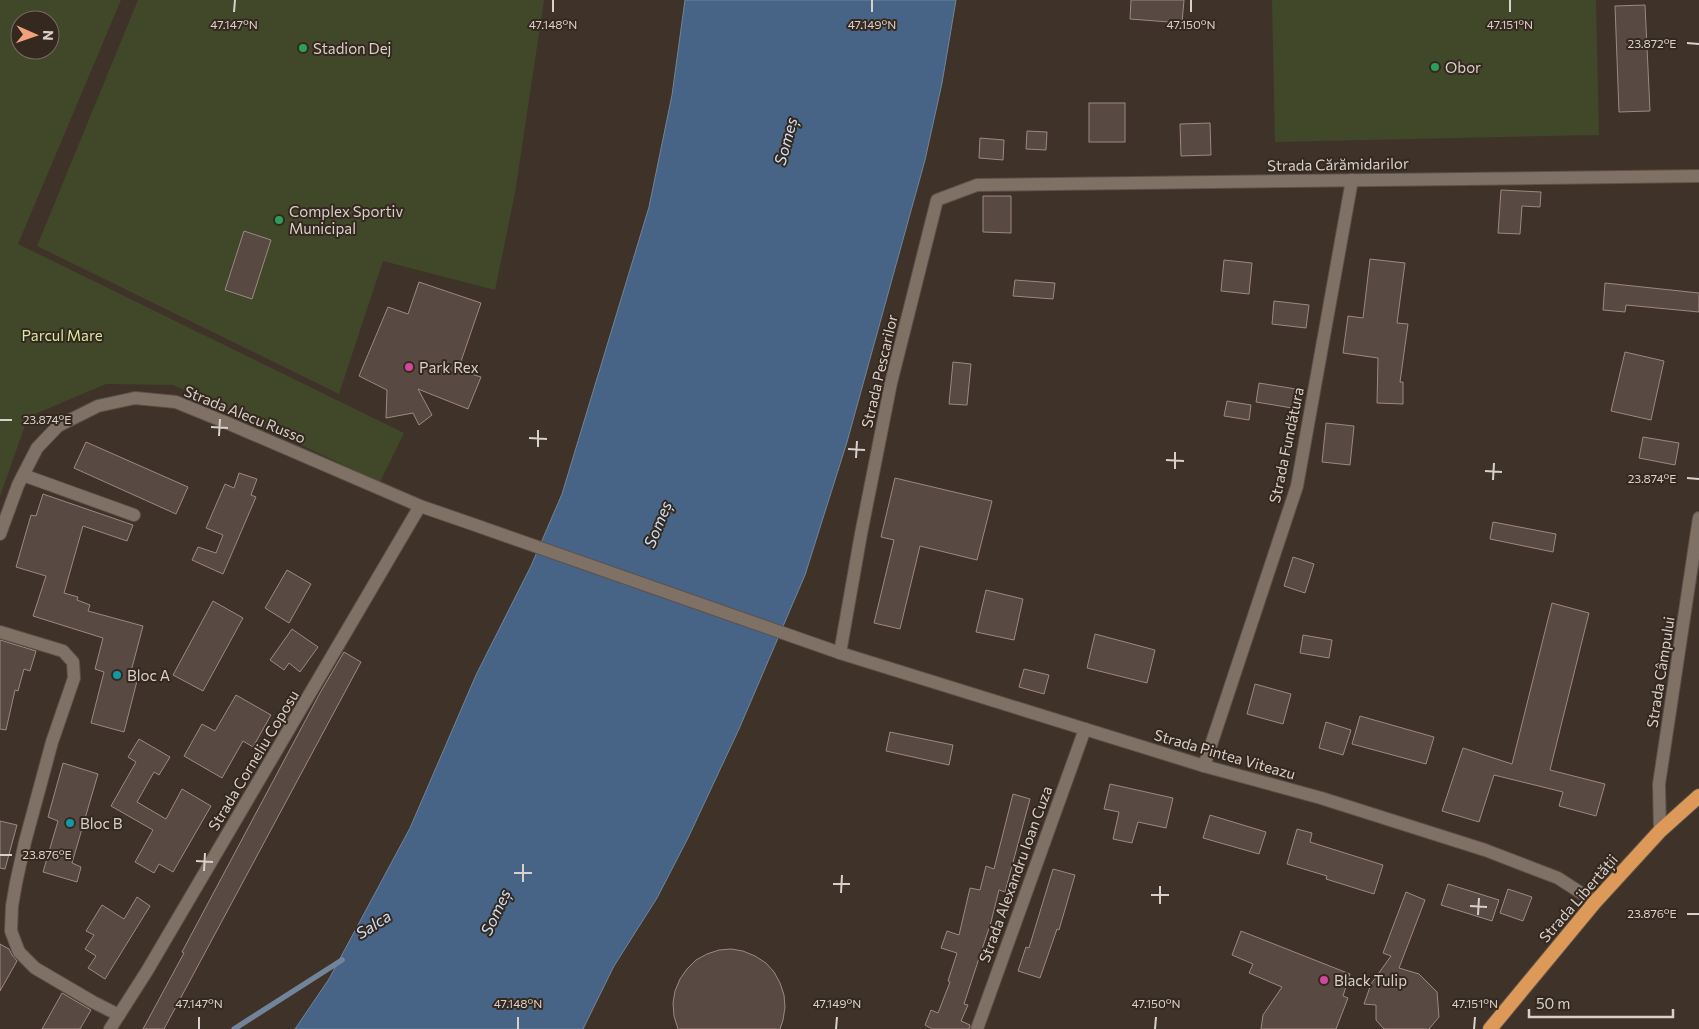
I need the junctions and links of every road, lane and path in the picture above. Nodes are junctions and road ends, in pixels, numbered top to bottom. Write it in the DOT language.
graph roads {
  1 [pos="1699,176"];
  2 [pos="1352,180"];
  3 [pos="977,185"];
  4 [pos="23,475"];
  5 [pos="420,506"];
  6 [pos="134,515"];
  7 [pos="1699,518"];
  8 [pos="475,525"];
  9 [pos="0,534"];
  10 [pos="0,632"];
  11 [pos="840,652"];
  12 [pos="1085,729"];
  13 [pos="1204,766"];
  14 [pos="1699,796"];
  15 [pos="1660,831"];
  16 [pos="1595,902"];
  17 [pos="119,1014"];
  18 [pos="110,1029"];
  19 [pos="977,1029"];
  20 [pos="1490,1029"];
  1 -- 2 [label="street, Strada Cărămidarilor"];
  2 -- 3 [label="street, Strada Cărămidarilor"];
  2 -- 13 [label="street, Strada Fundătura"];
  3 -- 11 [label="street, Strada Pescarilor"];
  4 -- 5 [label="street, Strada Alecu Russo"];
  4 -- 6 [label="street"];
  4 -- 9 [label="street, Strada Alecu Russo"];
  5 -- 8 [label="street, Strada Alecu Russo"];
  5 -- 17 [label="street, Strada Corneliu Coposu"];
  7 -- 15 [label="street, Strada Câmpului"];
  8 -- 11 [label="street, Strada Pintea Viteazu"];
  10 -- 17 [label="street"];
  11 -- 12 [label="street, Strada Pintea Viteazu"];
  12 -- 13 [label="street, Strada Pintea Viteazu"];
  12 -- 19 [label="street, Strada Alexandru Ioan Cuza"];
  13 -- 16 [label="street, Strada Pintea Viteazu"];
  14 -- 15 [label="highway, Strada Libertății"];
  15 -- 16 [label="highway, Strada Libertății"];
  16 -- 20 [label="highway, Strada Libertății"];
  17 -- 18 [label="street, Strada Corneliu Coposu"];
}
